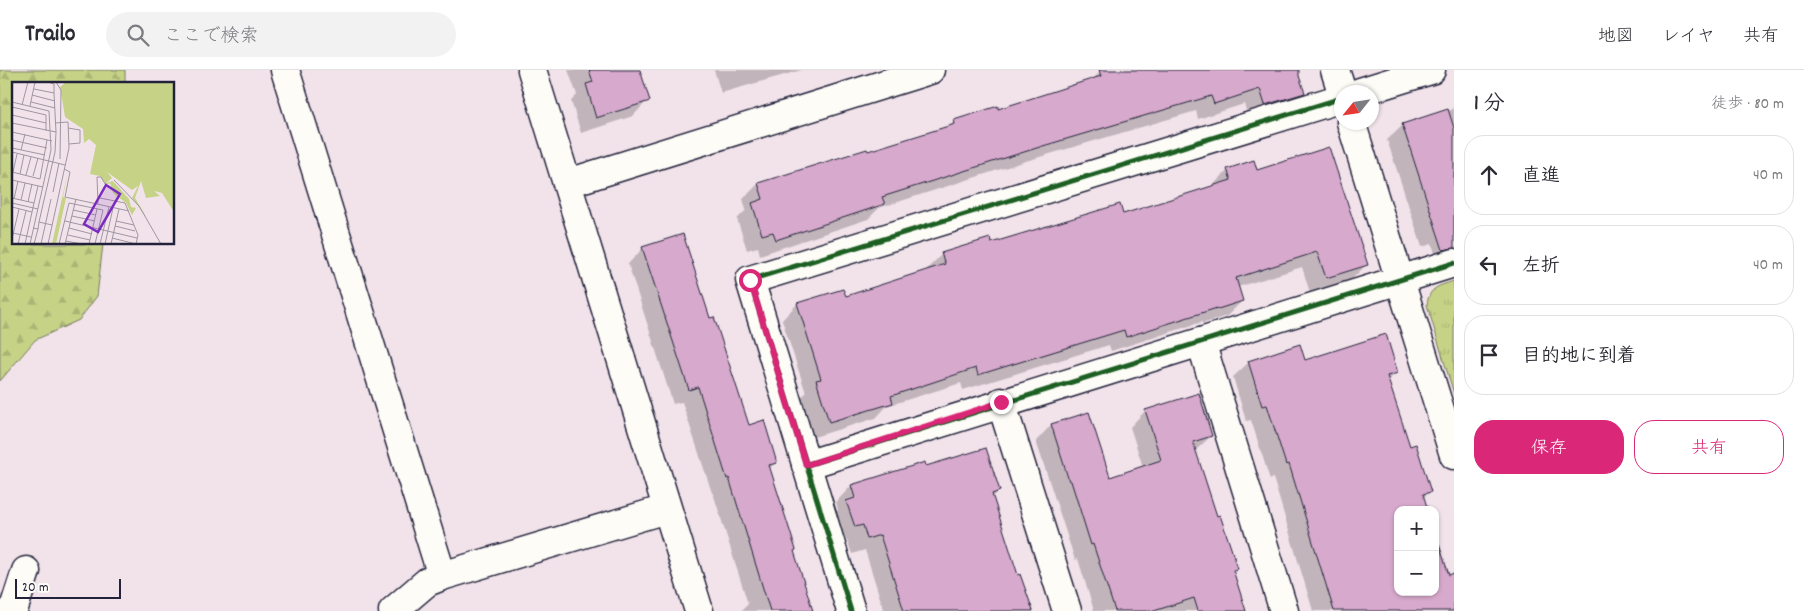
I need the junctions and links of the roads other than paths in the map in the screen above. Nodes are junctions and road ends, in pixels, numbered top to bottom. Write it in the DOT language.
graph roads {
  1 [pos="285,70"];
  2 [pos="532,70"];
  3 [pos="930,70"];
  4 [pos="1335,70"];
  5 [pos="1432,70"];
  6 [pos="1340,85"];
  7 [pos="1379,86"];
  8 [pos="1334,100"];
  9 [pos="1353,130"];
  10 [pos="568,184"];
  11 [pos="1454,263"];
  12 [pos="1399,280"];
  13 [pos="1200,342"];
  14 [pos="1001,402"];
  15 [pos="1454,455"];
  16 [pos="806,465"];
  17 [pos="666,509"];
  18 [pos="26,571"];
  19 [pos="442,576"];
  20 [pos="13,611"];
  21 [pos="393,611"];
  22 [pos="699,611"];
  23 [pos="851,611"];
  24 [pos="1067,611"];
  25 [pos="1284,611"];
  1 -- 19 [label="street"];
  2 -- 10 [label="street"];
  3 -- 10 [label="street"];
  4 -- 6 [label="street"];
  5 -- 7 [label="street"];
  8 -- 16 [label="street"];
  9 -- 12 [label="street"];
  10 -- 17 [label="street"];
  11 -- 12 [label="street"];
  12 -- 13 [label="street"];
  12 -- 15 [label="street"];
  13 -- 14 [label="street"];
  13 -- 25 [label="street"];
  14 -- 16 [label="street"];
  14 -- 24 [label="street"];
  16 -- 23 [label="street"];
  17 -- 19 [label="street"];
  17 -- 22 [label="street"];
  18 -- 20 [label="street"];
  19 -- 21 [label="street"];
}
